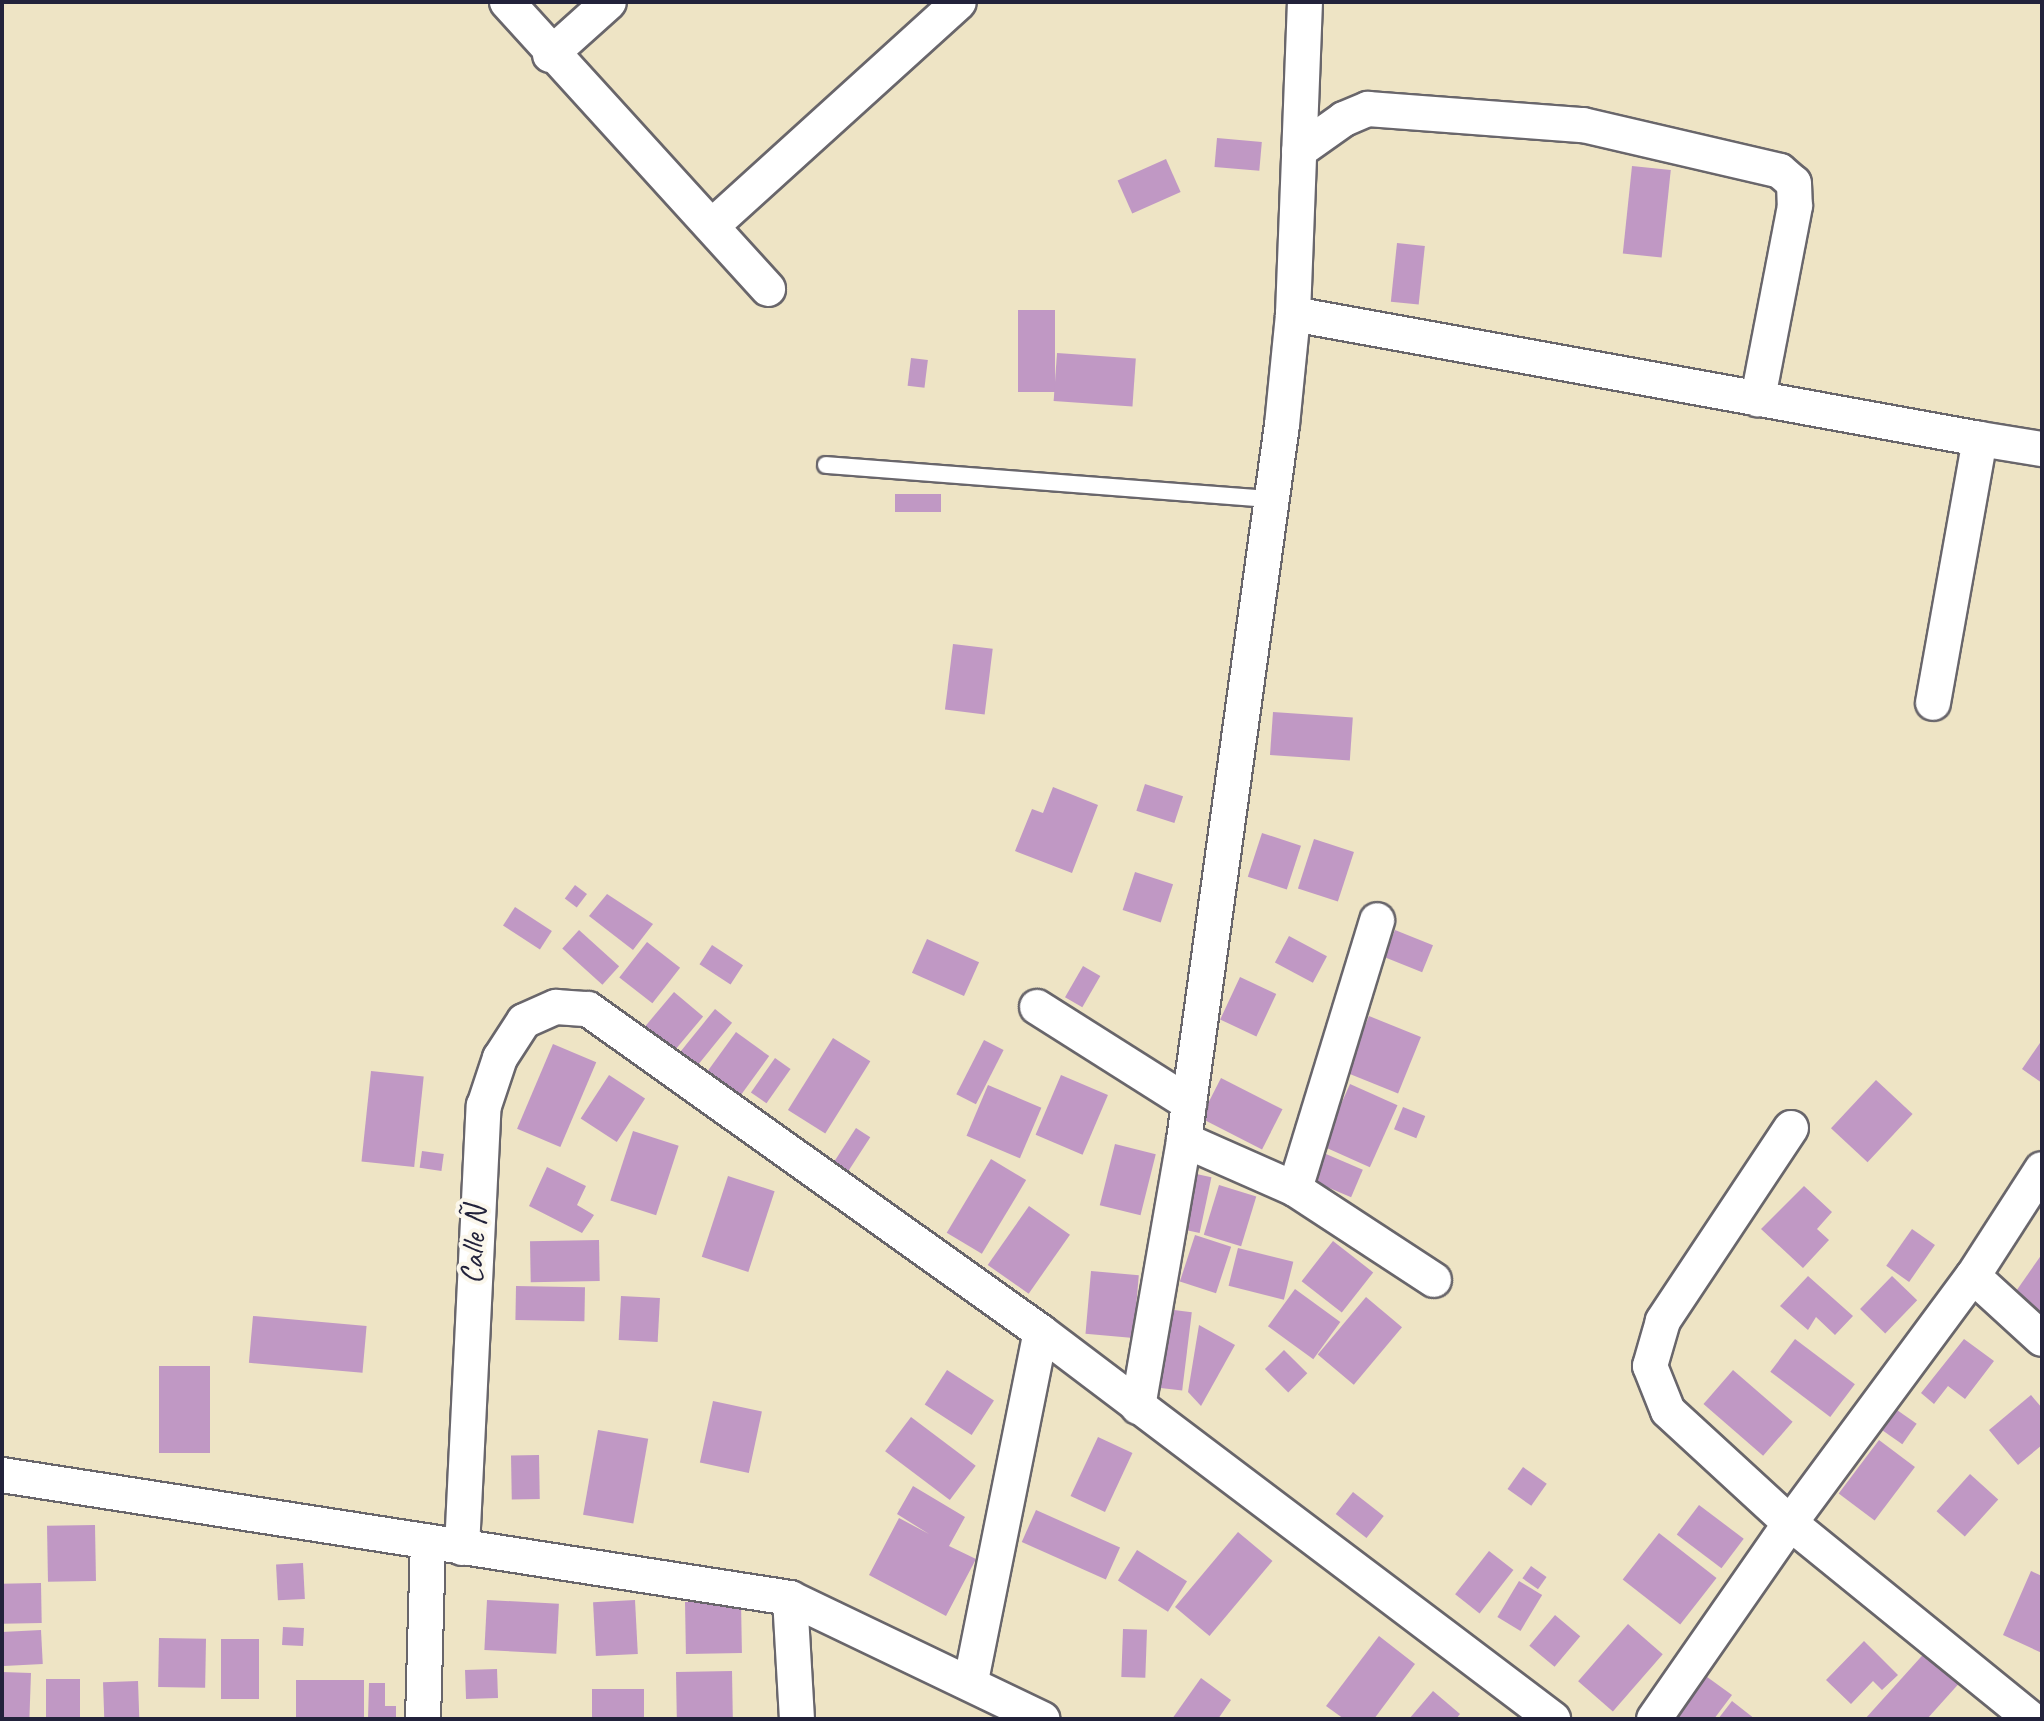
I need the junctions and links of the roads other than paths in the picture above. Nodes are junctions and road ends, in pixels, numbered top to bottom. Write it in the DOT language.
graph roads {
  1 [pos="507,2"];
  2 [pos="609,2"];
  3 [pos="959,2"];
  4 [pos="1305,2"];
  5 [pos="550,55"];
  6 [pos="1299,151"];
  7 [pos="712,226"];
  8 [pos="768,289"];
  9 [pos="1293,314"];
  10 [pos="1758,399"];
  11 [pos="1980,439"];
  12 [pos="2042,449"];
  13 [pos="826,465"];
  14 [pos="1271,499"];
  15 [pos="1933,703"];
  16 [pos="1377,920"];
  17 [pos="1037,1007"];
  18 [pos="1189,1103"];
  19 [pos="1791,1128"];
  20 [pos="1184,1140"];
  21 [pos="2042,1169"];
  22 [pos="1295,1189"];
  23 [pos="1973,1276"];
  24 [pos="1434,1280"];
  25 [pos="1041,1332"];
  26 [pos="2042,1339"];
  27 [pos="1138,1407"];
  28 [pos="2,1475"];
  29 [pos="1790,1523"];
  30 [pos="428,1544"];
  31 [pos="462,1548"];
  32 [pos="790,1598"];
  33 [pos="971,1681"];
  34 [pos="423,1719"];
  35 [pos="797,1719"];
  36 [pos="1043,1719"];
  37 [pos="1553,1719"];
  38 [pos="1654,1719"];
  39 [pos="2031,1719"];
  1 -- 5 [label="street"];
  2 -- 5 [label="street"];
  3 -- 7 [label="street"];
  4 -- 6 [label="street"];
  5 -- 7 [label="street"];
  6 -- 9 [label="street"];
  6 -- 10 [label="street"];
  7 -- 8 [label="street"];
  9 -- 10 [label="street"];
  9 -- 14 [label="street"];
  10 -- 11 [label="street"];
  11 -- 12 [label="street"];
  11 -- 15 [label="street"];
  13 -- 14 [label="lane"];
  14 -- 18 [label="street"];
  16 -- 22 [label="street"];
  17 -- 18 [label="street"];
  18 -- 20 [label="street"];
  19 -- 29 [label="street"];
  20 -- 22 [label="street"];
  20 -- 27 [label="street"];
  21 -- 23 [label="street"];
  22 -- 24 [label="street"];
  23 -- 26 [label="street"];
  23 -- 29 [label="street"];
  25 -- 27 [label="street"];
  25 -- 31 [label="street, Calle Ñ"];
  25 -- 33 [label="street"];
  27 -- 37 [label="street"];
  28 -- 30 [label="street"];
  29 -- 38 [label="street"];
  29 -- 39 [label="street"];
  30 -- 31 [label="street"];
  30 -- 34 [label="street"];
  31 -- 32 [label="street"];
  32 -- 33 [label="street"];
  32 -- 35 [label="street"];
  33 -- 36 [label="street"];
}
